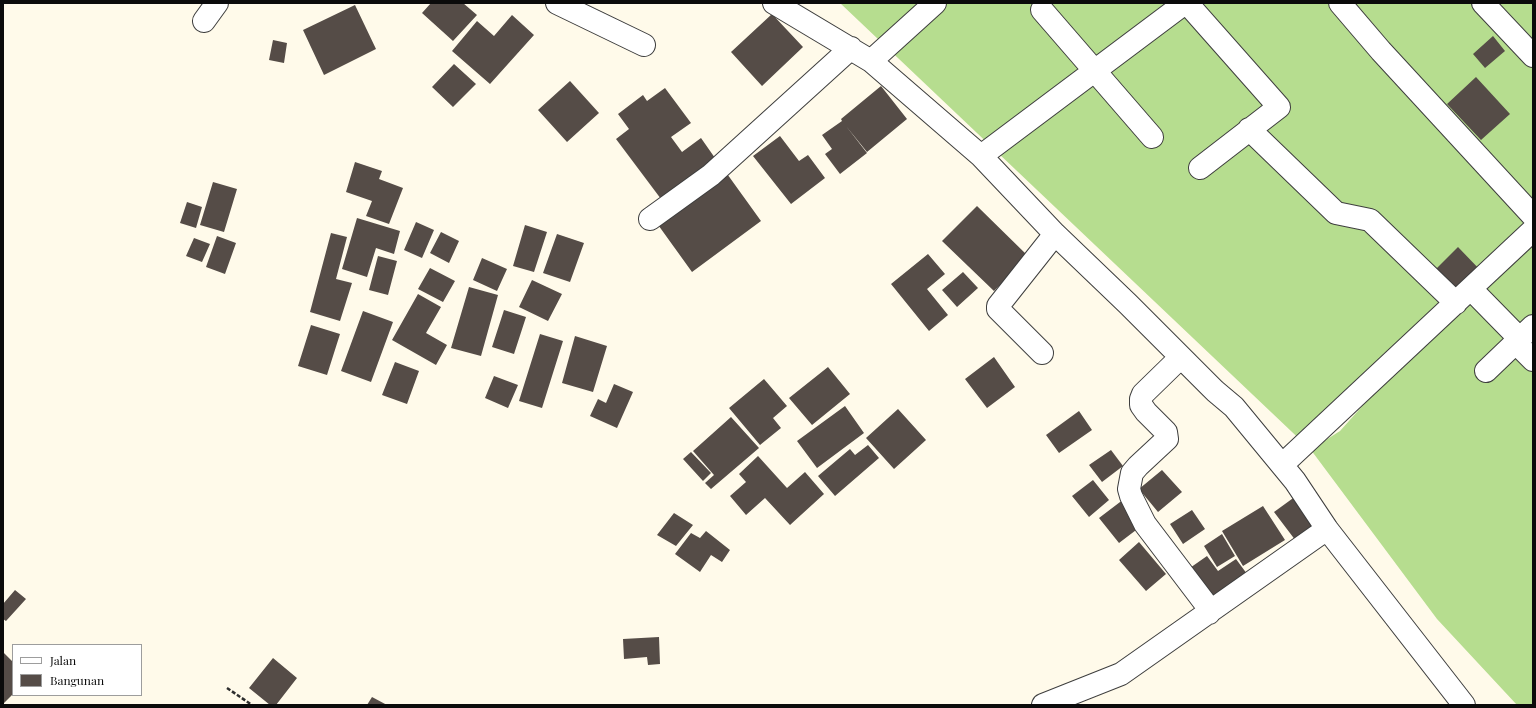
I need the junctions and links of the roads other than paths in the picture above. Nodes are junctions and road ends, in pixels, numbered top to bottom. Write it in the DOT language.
graph roads {
  1 [pos="217,3"];
  2 [pos="557,3"];
  3 [pos="774,3"];
  4 [pos="935,3"];
  5 [pos="1186,3"];
  6 [pos="1340,3"];
  7 [pos="1483,3"];
  8 [pos="1042,10"];
  9 [pos="204,22"];
  10 [pos="644,45"];
  11 [pos="851,48"];
  12 [pos="1533,56"];
  13 [pos="872,61"];
  14 [pos="1094,71"];
  15 [pos="1249,129"];
  16 [pos="1152,137"];
  17 [pos="981,156"];
  18 [pos="1200,168"];
  19 [pos="1533,216"];
  20 [pos="650,220"];
  21 [pos="1533,230"];
  22 [pos="1055,234"];
  23 [pos="1464,296"];
  24 [pos="1523,336"];
  25 [pos="1042,354"];
  26 [pos="1181,357"];
  27 [pos="1533,360"];
  28 [pos="1486,371"];
  29 [pos="1282,465"];
  30 [pos="1327,528"];
  31 [pos="1209,613"];
  32 [pos="1043,705"];
  33 [pos="1464,705"];
  1 -- 9 [label="street"];
  2 -- 10 [label="street"];
  3 -- 11 [label="street"];
  4 -- 13 [label="street"];
  5 -- 14 [label="street"];
  5 -- 15 [label="street"];
  6 -- 19 [label="street"];
  7 -- 12 [label="street"];
  8 -- 14 [label="street"];
  11 -- 13 [label="street"];
  11 -- 20 [label="street"];
  13 -- 17 [label="street"];
  14 -- 16 [label="street"];
  14 -- 17 [label="street"];
  15 -- 18 [label="street"];
  15 -- 23 [label="street"];
  17 -- 22 [label="street"];
  21 -- 23 [label="street"];
  22 -- 25 [label="street"];
  22 -- 26 [label="street"];
  23 -- 24 [label="street"];
  23 -- 29 [label="street"];
  24 -- 27 [label="street"];
  24 -- 28 [label="street"];
  26 -- 29 [label="street"];
  26 -- 31 [label="street"];
  29 -- 30 [label="street"];
  30 -- 31 [label="street"];
  30 -- 33 [label="street"];
  31 -- 32 [label="street"];
}
